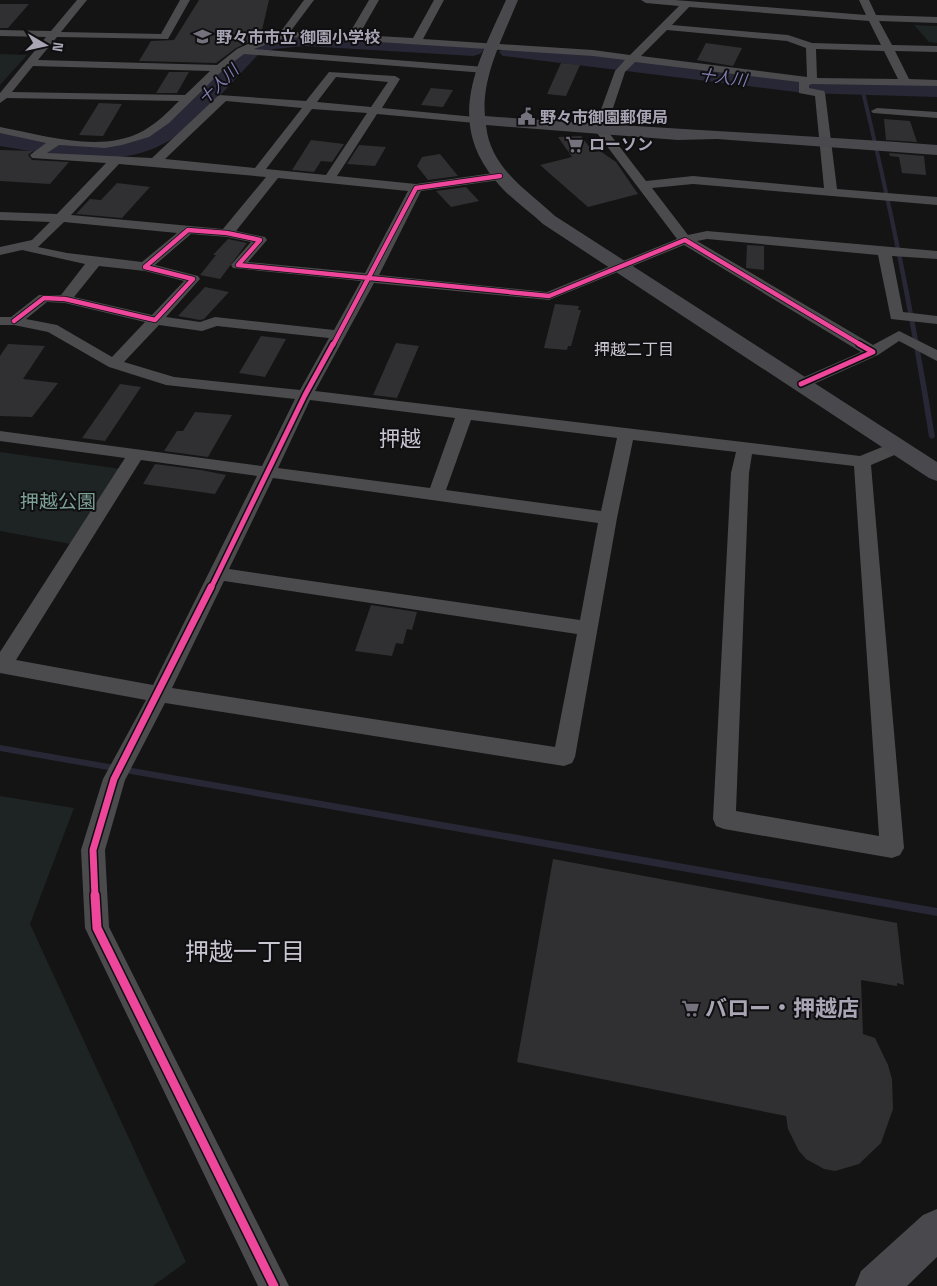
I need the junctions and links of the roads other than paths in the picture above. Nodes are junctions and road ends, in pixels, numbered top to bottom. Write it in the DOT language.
graph roads {
  1 [pos="82,0"];
  2 [pos="185,0"];
  3 [pos="309,0"];
  4 [pos="374,0"];
  5 [pos="439,0"];
  6 [pos="512,0"];
  7 [pos="646,0"];
  8 [pos="864,0"];
  9 [pos="688,4"];
  10 [pos="873,18"];
  11 [pos="937,20"];
  12 [pos="666,27"];
  13 [pos="0,33"];
  14 [pos="53,35"];
  15 [pos="283,35"];
  16 [pos="353,36"];
  17 [pos="418,40"];
  18 [pos="493,44"];
  19 [pos="811,46"];
  20 [pos="888,48"];
  21 [pos="937,49"];
  22 [pos="244,51"];
  23 [pos="630,61"];
  24 [pos="30,63"];
  25 [pos="220,68"];
  26 [pos="485,70"];
  27 [pos="904,82"];
  28 [pos="937,83"];
  29 [pos="806,84"];
  30 [pos="2,97"];
  31 [pos="189,98"];
  32 [pos="309,104"];
  33 [pos="375,110"];
  34 [pos="877,111"];
  35 [pos="937,115"];
  36 [pos="475,120"];
  37 [pos="600,129"];
  38 [pos="0,130"];
  39 [pos="824,141"];
  40 [pos="56,142"];
  41 [pos="937,150"];
  42 [pos="117,159"];
  43 [pos="156,162"];
  44 [pos="258,172"];
  45 [pos="274,174"];
  46 [pos="500,176"];
  47 [pos="329,180"];
  48 [pos="642,186"];
  49 [pos="416,188"];
  50 [pos="831,192"];
  51 [pos="937,201"];
  52 [pos="0,216"];
  53 [pos="62,218"];
  54 [pos="188,230"];
  55 [pos="227,233"];
  56 [pos="685,240"];
  57 [pos="23,246"];
  58 [pos="0,251"];
  59 [pos="893,252"];
  60 [pos="937,256"];
  61 [pos="95,261"];
  62 [pos="623,266"];
  63 [pos="145,267"];
  64 [pos="370,278"];
  65 [pos="66,299"];
  66 [pos="905,317"];
  67 [pos="155,320"];
  68 [pos="937,320"];
  69 [pos="7,321"];
  70 [pos="338,334"];
  71 [pos="903,337"];
  72 [pos="873,352"];
  73 [pos="937,356"];
  74 [pos="114,364"];
  75 [pos="801,384"];
  76 [pos="306,396"];
  77 [pos="465,414"];
  78 [pos="626,434"];
  79 [pos="0,436"];
  80 [pos="898,447"];
  81 [pos="745,449"];
  82 [pos="136,454"];
  83 [pos="862,462"];
  84 [pos="267,472"];
  85 [pos="937,473"];
  86 [pos="436,495"];
  87 [pos="608,518"];
  88 [pos="219,574"];
  89 [pos="588,628"];
  90 [pos="1,666"];
  91 [pos="159,694"];
  92 [pos="937,1229"];
  93 [pos="274,1286"];
  94 [pos="877,1286"];
  1 -- 14 [label="street"];
  2 -- 14 [label="street"];
  3 -- 15 [label="street"];
  4 -- 16 [label="street"];
  5 -- 17 [label="street"];
  6 -- 18 [label="street"];
  7 -- 9 [label="street"];
  8 -- 10 [label="street"];
  9 -- 10 [label="street"];
  9 -- 12 [label="street"];
  10 -- 11 [label="street"];
  10 -- 20 [label="street"];
  12 -- 19 [label="street"];
  12 -- 23 [label="street"];
  13 -- 14 [label="street"];
  14 -- 24 [label="street"];
  15 -- 16 [label="street"];
  15 -- 22 [label="street"];
  16 -- 17 [label="street"];
  17 -- 18 [label="street"];
  18 -- 23 [label="street"];
  18 -- 26 [label="street"];
  19 -- 20 [label="street"];
  19 -- 29 [label="street"];
  20 -- 21 [label="street"];
  20 -- 27 [label="street"];
  22 -- 25 [label="street"];
  22 -- 26 [label="street"];
  23 -- 29 [label="street"];
  23 -- 37 [label="street"];
  24 -- 25 [label="street"];
  24 -- 30 [label="street"];
  25 -- 31 [label="street"];
  26 -- 36 [label="street"];
  27 -- 28 [label="street"];
  27 -- 29 [label="street"];
  29 -- 39 [label="street"];
  30 -- 31 [label="street"];
  31 -- 40 [label="street"];
  32 -- 33 [label="street"];
  32 -- 33 [label="street"];
  32 -- 43 [label="street"];
  32 -- 44 [label="street"];
  33 -- 36 [label="street"];
  33 -- 47 [label="street"];
  34 -- 35 [label="street"];
  36 -- 37 [label="street"];
  36 -- 46 [label="street"];
  37 -- 39 [label="street"];
  37 -- 48 [label="street"];
  38 -- 40 [label="street"];
  39 -- 41 [label="street"];
  39 -- 50 [label="street"];
  40 -- 42 [label="street"];
  42 -- 43 [label="street"];
  42 -- 53 [label="street"];
  43 -- 44 [label="street"];
  44 -- 45 [label="street"];
  45 -- 47 [label="street"];
  45 -- 55 [label="street"];
  46 -- 49 [label="street"];
  46 -- 62 [label="street"];
  47 -- 49 [label="street"];
  48 -- 50 [label="street"];
  48 -- 56 [label="street"];
  49 -- 64 [label="street"];
  50 -- 51 [label="street"];
  52 -- 53 [label="street"];
  53 -- 54 [label="street"];
  53 -- 57 [label="street"];
  54 -- 55 [label="street"];
  54 -- 63 [label="street"];
  55 -- 64 [label="street"];
  56 -- 59 [label="street"];
  56 -- 62 [label="street"];
  56 -- 72 [label="street"];
  57 -- 58 [label="street"];
  57 -- 61 [label="street"];
  59 -- 60 [label="street"];
  59 -- 66 [label="street"];
  61 -- 63 [label="street"];
  61 -- 65 [label="street"];
  62 -- 64 [label="street"];
  62 -- 75 [label="street"];
  63 -- 67 [label="street"];
  64 -- 70 [label="street"];
  65 -- 67 [label="street"];
  65 -- 69 [label="street"];
  66 -- 68 [label="street"];
  66 -- 71 [label="street"];
  67 -- 70 [label="street"];
  67 -- 74 [label="street"];
  69 -- 74 [label="street"];
  70 -- 76 [label="street"];
  71 -- 72 [label="street"];
  71 -- 73 [label="street"];
  72 -- 75 [label="street"];
  74 -- 76 [label="street"];
  75 -- 80 [label="street"];
  76 -- 77 [label="street"];
  76 -- 84 [label="street"];
  77 -- 78 [label="street"];
  77 -- 86 [label="street"];
  78 -- 81 [label="street"];
  78 -- 87 [label="street"];
  79 -- 82 [label="street"];
  80 -- 83 [label="street"];
  80 -- 85 [label="street"];
  81 -- 83 [label="street"];
  81 -- 83 [label="street"];
  82 -- 84 [label="street"];
  82 -- 90 [label="street"];
  84 -- 86 [label="street"];
  84 -- 88 [label="street"];
  86 -- 87 [label="street"];
  87 -- 89 [label="street"];
  88 -- 89 [label="street"];
  88 -- 91 [label="street"];
  89 -- 91 [label="street"];
  90 -- 91 [label="street"];
  91 -- 93 [label="street"];
  92 -- 94 [label="street"];
}
